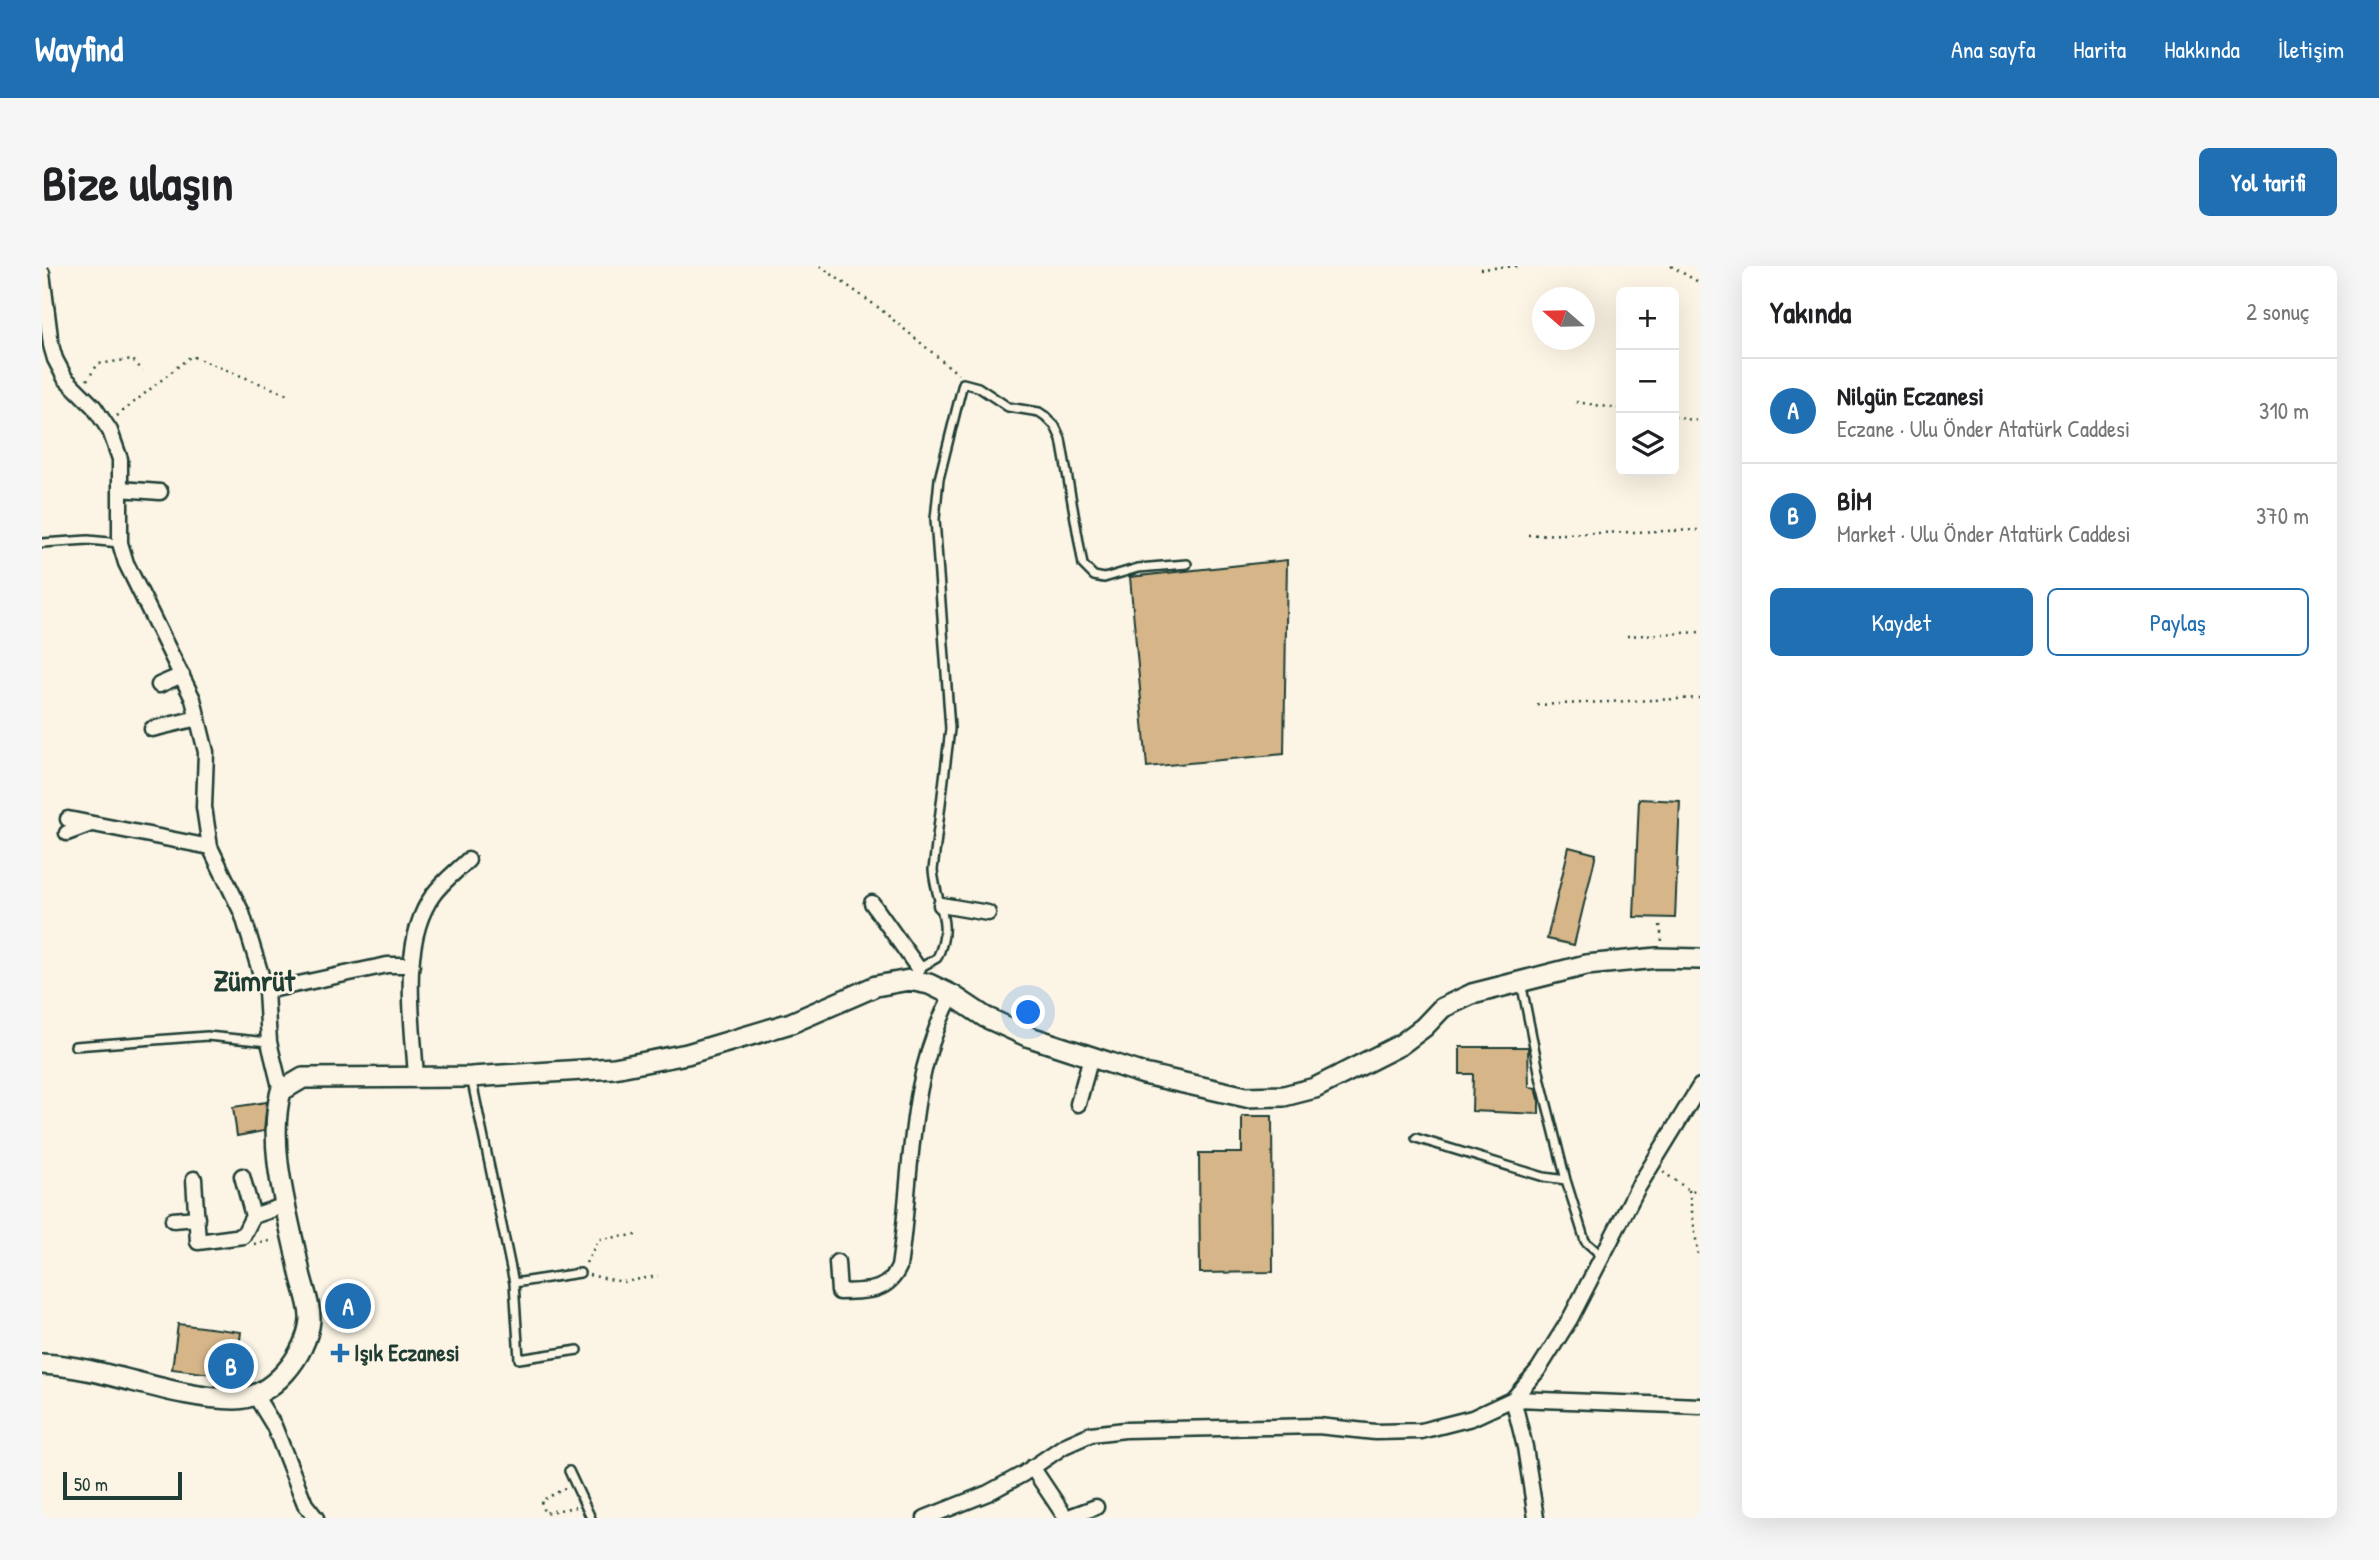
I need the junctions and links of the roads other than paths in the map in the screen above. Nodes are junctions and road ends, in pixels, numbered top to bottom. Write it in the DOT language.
graph roads {
  1 [pos="42,273"];
  2 [pos="47,345"];
  3 [pos="120,489"];
  4 [pos="160,492"];
  5 [pos="42,543"];
  6 [pos="120,543"];
  7 [pos="1187,564"];
  8 [pos="182,675"];
  9 [pos="159,685"];
  10 [pos="198,718"];
  11 [pos="152,729"];
  12 [pos="68,826"];
  13 [pos="210,847"];
  14 [pos="468,860"];
  15 [pos="872,903"];
  16 [pos="941,905"];
  17 [pos="988,913"];
  18 [pos="1700,959"];
  19 [pos="412,965"];
  20 [pos="913,974"];
  21 [pos="1521,981"];
  22 [pos="266,991"];
  23 [pos="952,995"];
  24 [pos="268,1042"];
  25 [pos="75,1046"];
  26 [pos="1091,1057"];
  27 [pos="416,1077"];
  28 [pos="471,1077"];
  29 [pos="1700,1086"];
  30 [pos="281,1091"];
  31 [pos="1078,1104"];
  32 [pos="1416,1138"];
  33 [pos="242,1176"];
  34 [pos="194,1178"];
  35 [pos="1566,1180"];
  36 [pos="286,1205"];
  37 [pos="253,1216"];
  38 [pos="197,1218"];
  39 [pos="173,1220"];
  40 [pos="1602,1256"];
  41 [pos="837,1262"];
  42 [pos="580,1273"];
  43 [pos="514,1283"];
  44 [pos="578,1350"];
  45 [pos="42,1364"];
  46 [pos="255,1395"];
  47 [pos="1513,1399"];
  48 [pos="1700,1406"];
  49 [pos="1032,1467"];
  50 [pos="569,1471"];
  51 [pos="1096,1507"];
  52 [pos="316,1518"];
  53 [pos="591,1518"];
  54 [pos="925,1518"];
  55 [pos="1535,1518"];
  1 -- 2 [label="street"];
  2 -- 3 [label="street"];
  3 -- 4 [label="street"];
  3 -- 6 [label="street"];
  5 -- 6 [label="lane"];
  6 -- 8 [label="street"];
  7 -- 16 [label="lane"];
  8 -- 9 [label="street"];
  8 -- 10 [label="street"];
  10 -- 11 [label="street"];
  10 -- 13 [label="street"];
  12 -- 13 [label="street"];
  13 -- 22 [label="street"];
  14 -- 19 [label="street"];
  15 -- 20 [label="street"];
  16 -- 17 [label="street"];
  16 -- 20 [label="lane"];
  18 -- 21 [label="street"];
  19 -- 22 [label="street"];
  19 -- 27 [label="street"];
  20 -- 23 [label="street"];
  20 -- 28 [label="street"];
  21 -- 26 [label="street"];
  21 -- 35 [label="lane"];
  22 -- 24 [label="street"];
  23 -- 26 [label="street"];
  23 -- 41 [label="street"];
  24 -- 25 [label="lane"];
  24 -- 30 [label="street"];
  26 -- 31 [label="street"];
  27 -- 28 [label="street"];
  27 -- 30 [label="street"];
  28 -- 43 [label="lane"];
  29 -- 40 [label="street"];
  30 -- 36 [label="street"];
  32 -- 35 [label="lane"];
  33 -- 37 [label="street"];
  34 -- 38 [label="street"];
  35 -- 40 [label="lane"];
  36 -- 37 [label="street"];
  36 -- 46 [label="street"];
  37 -- 38 [label="street"];
  38 -- 39 [label="street"];
  40 -- 47 [label="street"];
  42 -- 43 [label="lane"];
  43 -- 44 [label="lane"];
  45 -- 46 [label="street"];
  46 -- 52 [label="street"];
  47 -- 48 [label="street"];
  47 -- 49 [label="street"];
  47 -- 55 [label="street"];
  49 -- 51 [label="street"];
  49 -- 54 [label="street"];
  50 -- 53 [label="lane"];
}
